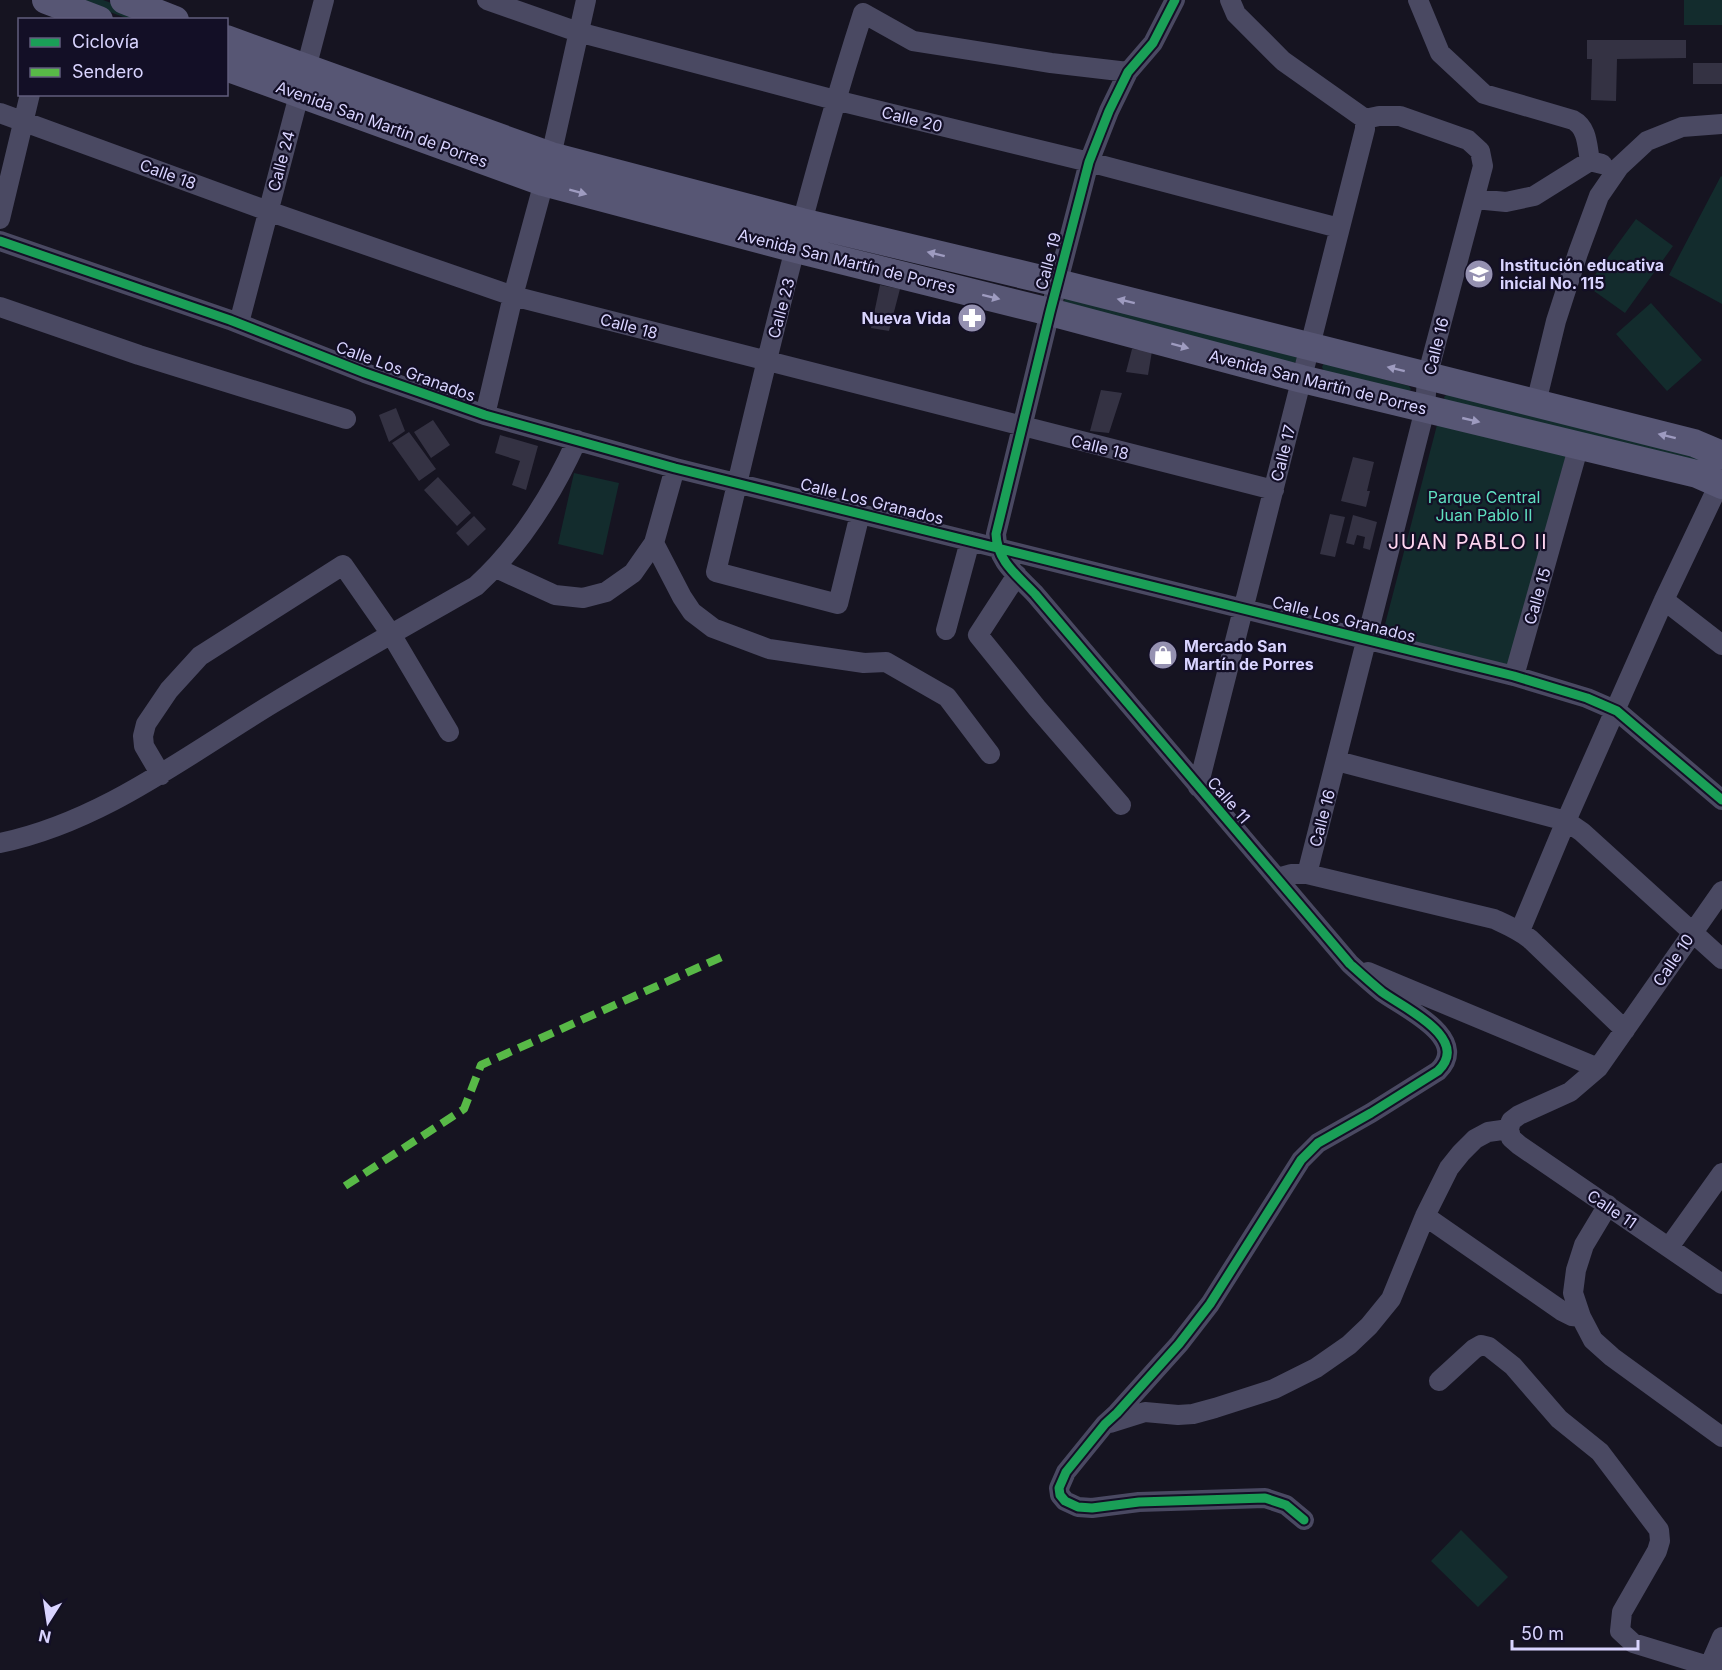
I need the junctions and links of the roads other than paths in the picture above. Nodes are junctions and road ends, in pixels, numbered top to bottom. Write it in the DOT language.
graph roads {
  1 [pos="124,0"];
  2 [pos="324,0"];
  3 [pos="487,0"];
  4 [pos="586,0"];
  5 [pos="1175,0"];
  6 [pos="1230,0"];
  7 [pos="1418,0"];
  8 [pos="52,6"];
  9 [pos="860,6"];
  10 [pos="92,18"];
  11 [pos="170,18"];
  12 [pos="578,32"];
  13 [pos="228,40"];
  14 [pos="228,67"];
  15 [pos="1128,72"];
  16 [pos="302,81"];
  17 [pos="29,96"];
  18 [pos="835,100"];
  19 [pos="0,113"];
  20 [pos="1365,119"];
  21 [pos="23,121"];
  22 [pos="1722,124"];
  23 [pos="1590,161"];
  24 [pos="1089,162"];
  25 [pos="1619,167"];
  26 [pos="547,169"];
  27 [pos="1475,199"];
  28 [pos="268,211"];
  29 [pos="0,219"];
  30 [pos="1340,228"];
  31 [pos="799,235"];
  32 [pos="0,241"];
  33 [pos="1058,283"];
  34 [pos="513,296"];
  35 [pos="0,307"];
  36 [pos="1050,312"];
  37 [pos="239,323"];
  38 [pos="1310,347"];
  39 [pos="767,362"];
  40 [pos="1427,377"];
  41 [pos="1302,379"];
  42 [pos="1536,403"];
  43 [pos="1425,409"];
  44 [pos="485,415"];
  45 [pos="346,418"];
  46 [pos="1022,427"];
  47 [pos="577,440"];
  48 [pos="1579,446"];
  49 [pos="1722,455"];
  50 [pos="675,468"];
  51 [pos="1721,482"];
  52 [pos="737,483"];
  53 [pos="1274,490"];
  54 [pos="860,514"];
  55 [pos="970,541"];
  56 [pos="654,543"];
  57 [pos="996,548"];
  58 [pos="496,568"];
  59 [pos="1017,575"];
  60 [pos="1664,600"];
  61 [pos="1243,609"];
  62 [pos="946,630"];
  63 [pos="391,634"];
  64 [pos="1367,640"];
  65 [pos="1722,645"];
  66 [pos="1514,676"];
  67 [pos="1617,711"];
  68 [pos="449,732"];
  69 [pos="990,754"];
  70 [pos="1337,761"];
  71 [pos="161,775"];
  72 [pos="1198,787"];
  73 [pos="1722,800"];
  74 [pos="1121,805"];
  75 [pos="1566,821"];
  76 [pos="0,843"];
  77 [pos="1307,874"];
  78 [pos="1277,878"];
  79 [pos="1722,891"];
  80 [pos="1520,931"];
  81 [pos="1692,932"];
  82 [pos="1722,959"];
  83 [pos="1350,964"];
  84 [pos="1625,1030"];
  85 [pos="1598,1068"];
  86 [pos="1509,1129"];
  87 [pos="1722,1173"];
  88 [pos="1608,1206"];
  89 [pos="1425,1216"];
  90 [pos="1669,1247"];
  91 [pos="1722,1284"];
  92 [pos="1581,1317"];
  93 [pos="1439,1381"];
  94 [pos="1105,1424"];
  95 [pos="1722,1437"];
  96 [pos="1304,1520"];
  97 [pos="1722,1637"];
  98 [pos="1715,1668"];
  1 -- 11 [label="main road"];
  2 -- 16 [label="street, Calle 24"];
  3 -- 12 [label="street, Calle 20"];
  4 -- 12 [label="street"];
  5 -- 15 [label="street, Calle 19"];
  6 -- 20 [label="street"];
  7 -- 23 [label="street"];
  8 -- 10 [label="main road"];
  9 -- 15 [label="street"];
  9 -- 18 [label="street, Calle 23"];
  12 -- 18 [label="street, Calle 20"];
  12 -- 26 [label="street"];
  13 -- 16 [label="main road, Avenida San Martín de Porres"];
  14 -- 16 [label="main road, Avenida San Martín de Porres"];
  15 -- 24 [label="street, Calle 19"];
  16 -- 26 [label="main road, Avenida San Martín de Porres"];
  16 -- 28 [label="street, Calle 24"];
  17 -- 21 [label="street"];
  18 -- 24 [label="street, Calle 20"];
  18 -- 31 [label="street, Calle 23"];
  19 -- 21 [label="street, Calle 18"];
  20 -- 27 [label="street, Calle 16"];
  20 -- 30 [label="street, Calle 17"];
  21 -- 28 [label="street, Calle 18"];
  21 -- 29 [label="street"];
  22 -- 25 [label="street"];
  23 -- 25 [label="street"];
  23 -- 27 [label="street"];
  24 -- 30 [label="street, Calle 20"];
  24 -- 33 [label="street, Calle 19"];
  25 -- 42 [label="street"];
  26 -- 31 [label="main road, Avenida San Martín de Porres"];
  26 -- 34 [label="street"];
  27 -- 40 [label="street, Calle 16"];
  28 -- 34 [label="street, Calle 18"];
  28 -- 37 [label="street, Calle 24"];
  30 -- 38 [label="street, Calle 17"];
  33 -- 31 [label="main road, Avenida San Martín de Porres, one-way"];
  31 -- 36 [label="main road, Avenida San Martín de Porres, one-way"];
  31 -- 39 [label="street, Calle 23"];
  32 -- 37 [label="street, Calle Los Granados"];
  33 -- 36 [label="street, Calle 19"];
  38 -- 33 [label="main road, Avenida San Martín de Porres, one-way"];
  34 -- 39 [label="street, Calle 18"];
  34 -- 44 [label="street"];
  35 -- 45 [label="street"];
  36 -- 41 [label="main road, Avenida San Martín de Porres, one-way"];
  36 -- 46 [label="street, Calle 19"];
  37 -- 44 [label="street, Calle Los Granados"];
  40 -- 38 [label="main road, Avenida San Martín de Porres, one-way"];
  38 -- 41 [label="street, Calle 17"];
  39 -- 46 [label="street, Calle 18"];
  39 -- 52 [label="street, Calle 23"];
  40 -- 42 [label="main road, Avenida San Martín de Porres"];
  40 -- 43 [label="street, Calle 16"];
  41 -- 43 [label="main road, Avenida San Martín de Porres"];
  41 -- 53 [label="street, Calle 17"];
  49 -- 42 [label="main road, Avenida San Martín de Porres, one-way"];
  43 -- 48 [label="main road, Avenida San Martín de Porres, one-way"];
  43 -- 64 [label="street, Calle 16"];
  44 -- 47 [label="street, Calle Los Granados"];
  46 -- 53 [label="street, Calle 18"];
  46 -- 57 [label="street, Calle 19"];
  47 -- 50 [label="street, Calle Los Granados"];
  47 -- 58 [label="street"];
  48 -- 51 [label="main road, Avenida San Martín de Porres"];
  48 -- 66 [label="street, Calle 15"];
  50 -- 52 [label="street, Calle Los Granados"];
  50 -- 56 [label="street"];
  51 -- 60 [label="street"];
  52 -- 54 [label="street, Calle Los Granados"];
  52 -- 54 [label="street, Calle 23"];
  53 -- 61 [label="street, Calle 17"];
  54 -- 55 [label="street, Calle Los Granados"];
  55 -- 57 [label="street, Calle Los Granados"];
  55 -- 62 [label="street"];
  56 -- 58 [label="street"];
  56 -- 69 [label="street"];
  57 -- 59 [label="street, Calle 11"];
  57 -- 61 [label="street, Calle Los Granados"];
  58 -- 63 [label="street"];
  59 -- 72 [label="street, Calle 11"];
  59 -- 74 [label="street"];
  60 -- 65 [label="street"];
  60 -- 67 [label="street"];
  61 -- 64 [label="street, Calle Los Granados"];
  61 -- 72 [label="street, Calle 17"];
  63 -- 68 [label="street"];
  63 -- 71 [label="street"];
  63 -- 71 [label="street"];
  64 -- 66 [label="street, Calle Los Granados"];
  64 -- 70 [label="street, Calle 16"];
  66 -- 67 [label="street, Calle Los Granados"];
  67 -- 73 [label="street, Calle Los Granados"];
  67 -- 75 [label="street"];
  70 -- 75 [label="street"];
  70 -- 77 [label="street, Calle 16"];
  71 -- 76 [label="street"];
  72 -- 78 [label="street, Calle 11"];
  75 -- 80 [label="street"];
  75 -- 81 [label="street"];
  77 -- 78 [label="street"];
  77 -- 80 [label="street"];
  78 -- 83 [label="street, Calle 11"];
  79 -- 81 [label="street, Calle 10"];
  80 -- 84 [label="street"];
  81 -- 82 [label="street"];
  81 -- 84 [label="street, Calle 10"];
  83 -- 85 [label="street"];
  83 -- 94 [label="street, Calle 11"];
  84 -- 85 [label="street, Calle 10"];
  85 -- 86 [label="street, Calle 10"];
  86 -- 88 [label="street, Calle 11"];
  86 -- 89 [label="street"];
  87 -- 90 [label="street"];
  88 -- 90 [label="street, Calle 11"];
  88 -- 92 [label="street"];
  89 -- 92 [label="street"];
  89 -- 94 [label="street"];
  90 -- 91 [label="street, Calle 11"];
  92 -- 95 [label="street"];
  93 -- 98 [label="street"];
  94 -- 96 [label="street"];
  97 -- 98 [label="street"];
}
